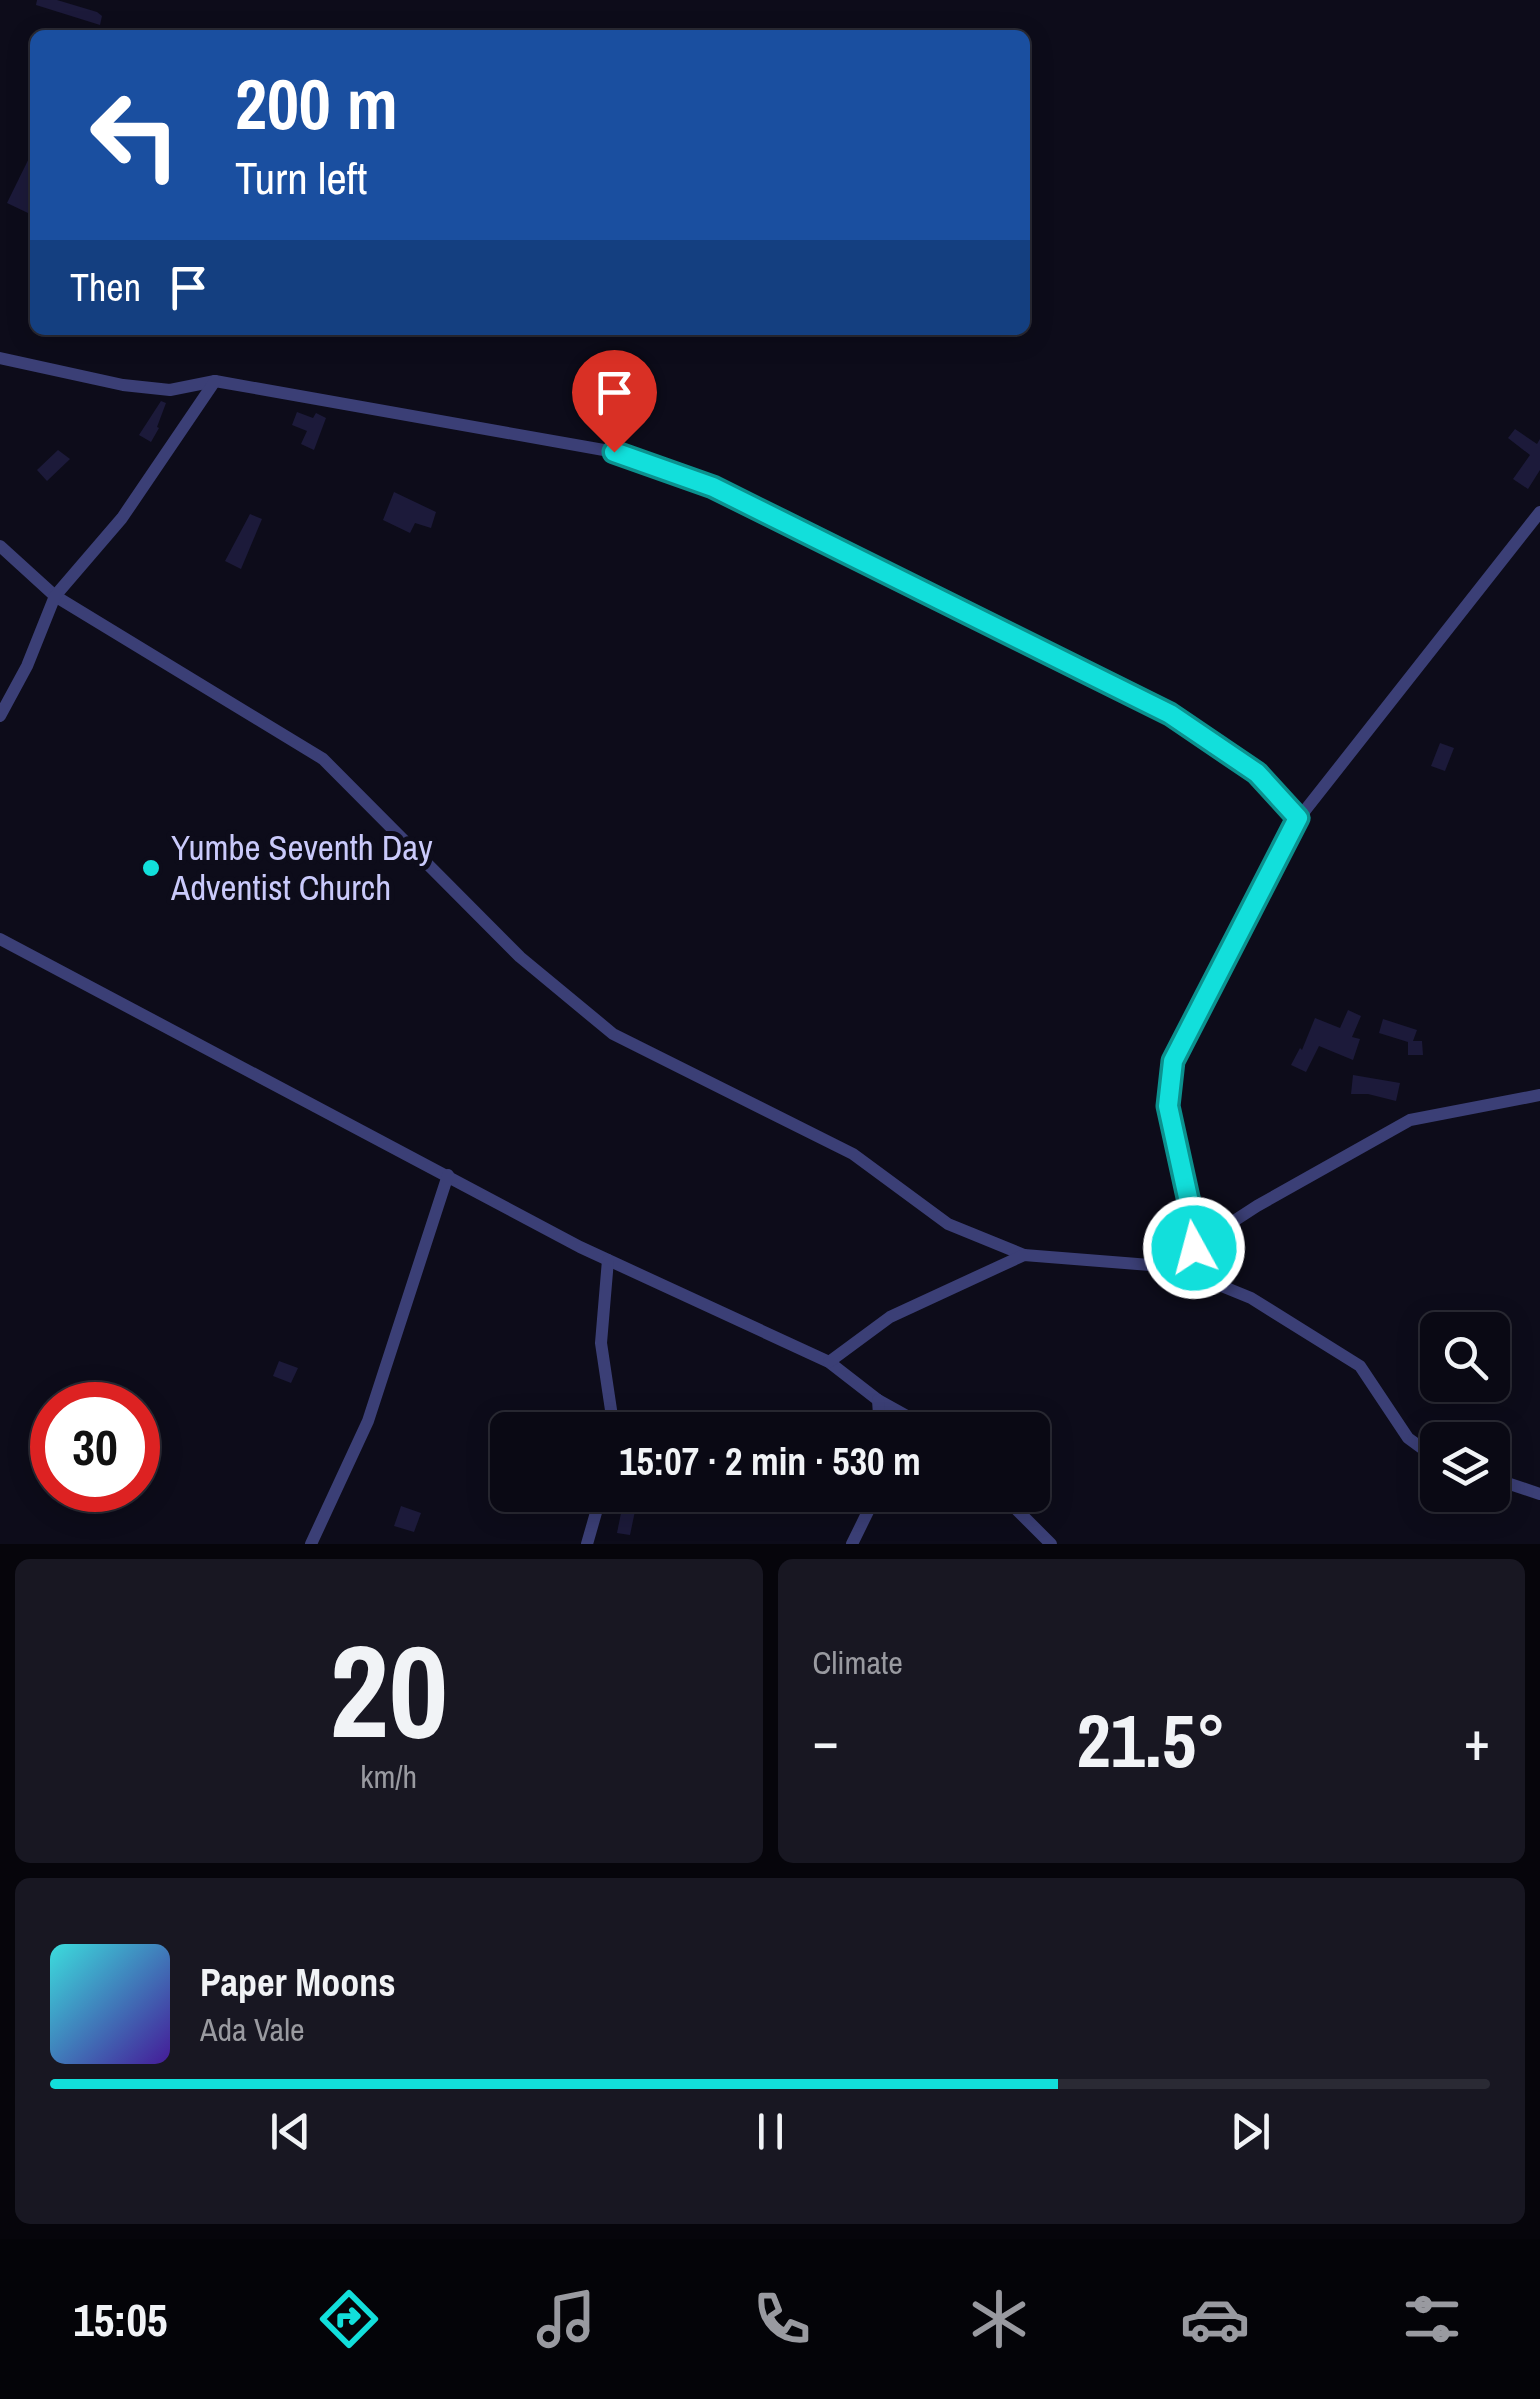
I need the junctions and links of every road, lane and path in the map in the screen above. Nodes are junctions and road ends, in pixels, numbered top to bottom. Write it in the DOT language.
graph roads {
  1 [pos="0,358"];
  2 [pos="215,381"];
  3 [pos="1540,512"];
  4 [pos="0,546"];
  5 [pos="55,596"];
  6 [pos="0,716"];
  7 [pos="1298,818"];
  8 [pos="0,939"];
  9 [pos="1540,1095"];
  10 [pos="448,1175"];
  11 [pos="1194,1248"];
  12 [pos="1024,1255"];
  13 [pos="608,1260"];
  14 [pos="1175,1267"];
  15 [pos="829,1362"];
  16 [pos="878,1400"];
  17 [pos="611,1412"];
  18 [pos="879,1412"];
  19 [pos="900,1412"];
  20 [pos="1420,1447"];
  21 [pos="1510,1484"];
  22 [pos="1540,1494"];
  23 [pos="596,1512"];
  24 [pos="868,1512"];
  25 [pos="1019,1512"];
  26 [pos="311,1544"];
  27 [pos="588,1544"];
  28 [pos="852,1544"];
  29 [pos="1051,1544"];
  1 -- 2 [label="street"];
  2 -- 5 [label="street"];
  2 -- 7 [label="street"];
  3 -- 7 [label="street"];
  4 -- 5 [label="street"];
  5 -- 6 [label="street"];
  5 -- 12 [label="street"];
  7 -- 11 [label="street"];
  8 -- 10 [label="street"];
  9 -- 11 [label="street"];
  10 -- 13 [label="street"];
  10 -- 26 [label="street"];
  11 -- 14 [label="street"];
  12 -- 14 [label="street"];
  12 -- 15 [label="street"];
  13 -- 15 [label="street"];
  13 -- 17 [label="street"];
  14 -- 20 [label="street"];
  15 -- 16 [label="street"];
  16 -- 18 [label="street"];
  16 -- 19 [label="street"];
  21 -- 22 [label="street"];
  23 -- 27 [label="street"];
  24 -- 28 [label="street"];
  25 -- 29 [label="street"];
}
